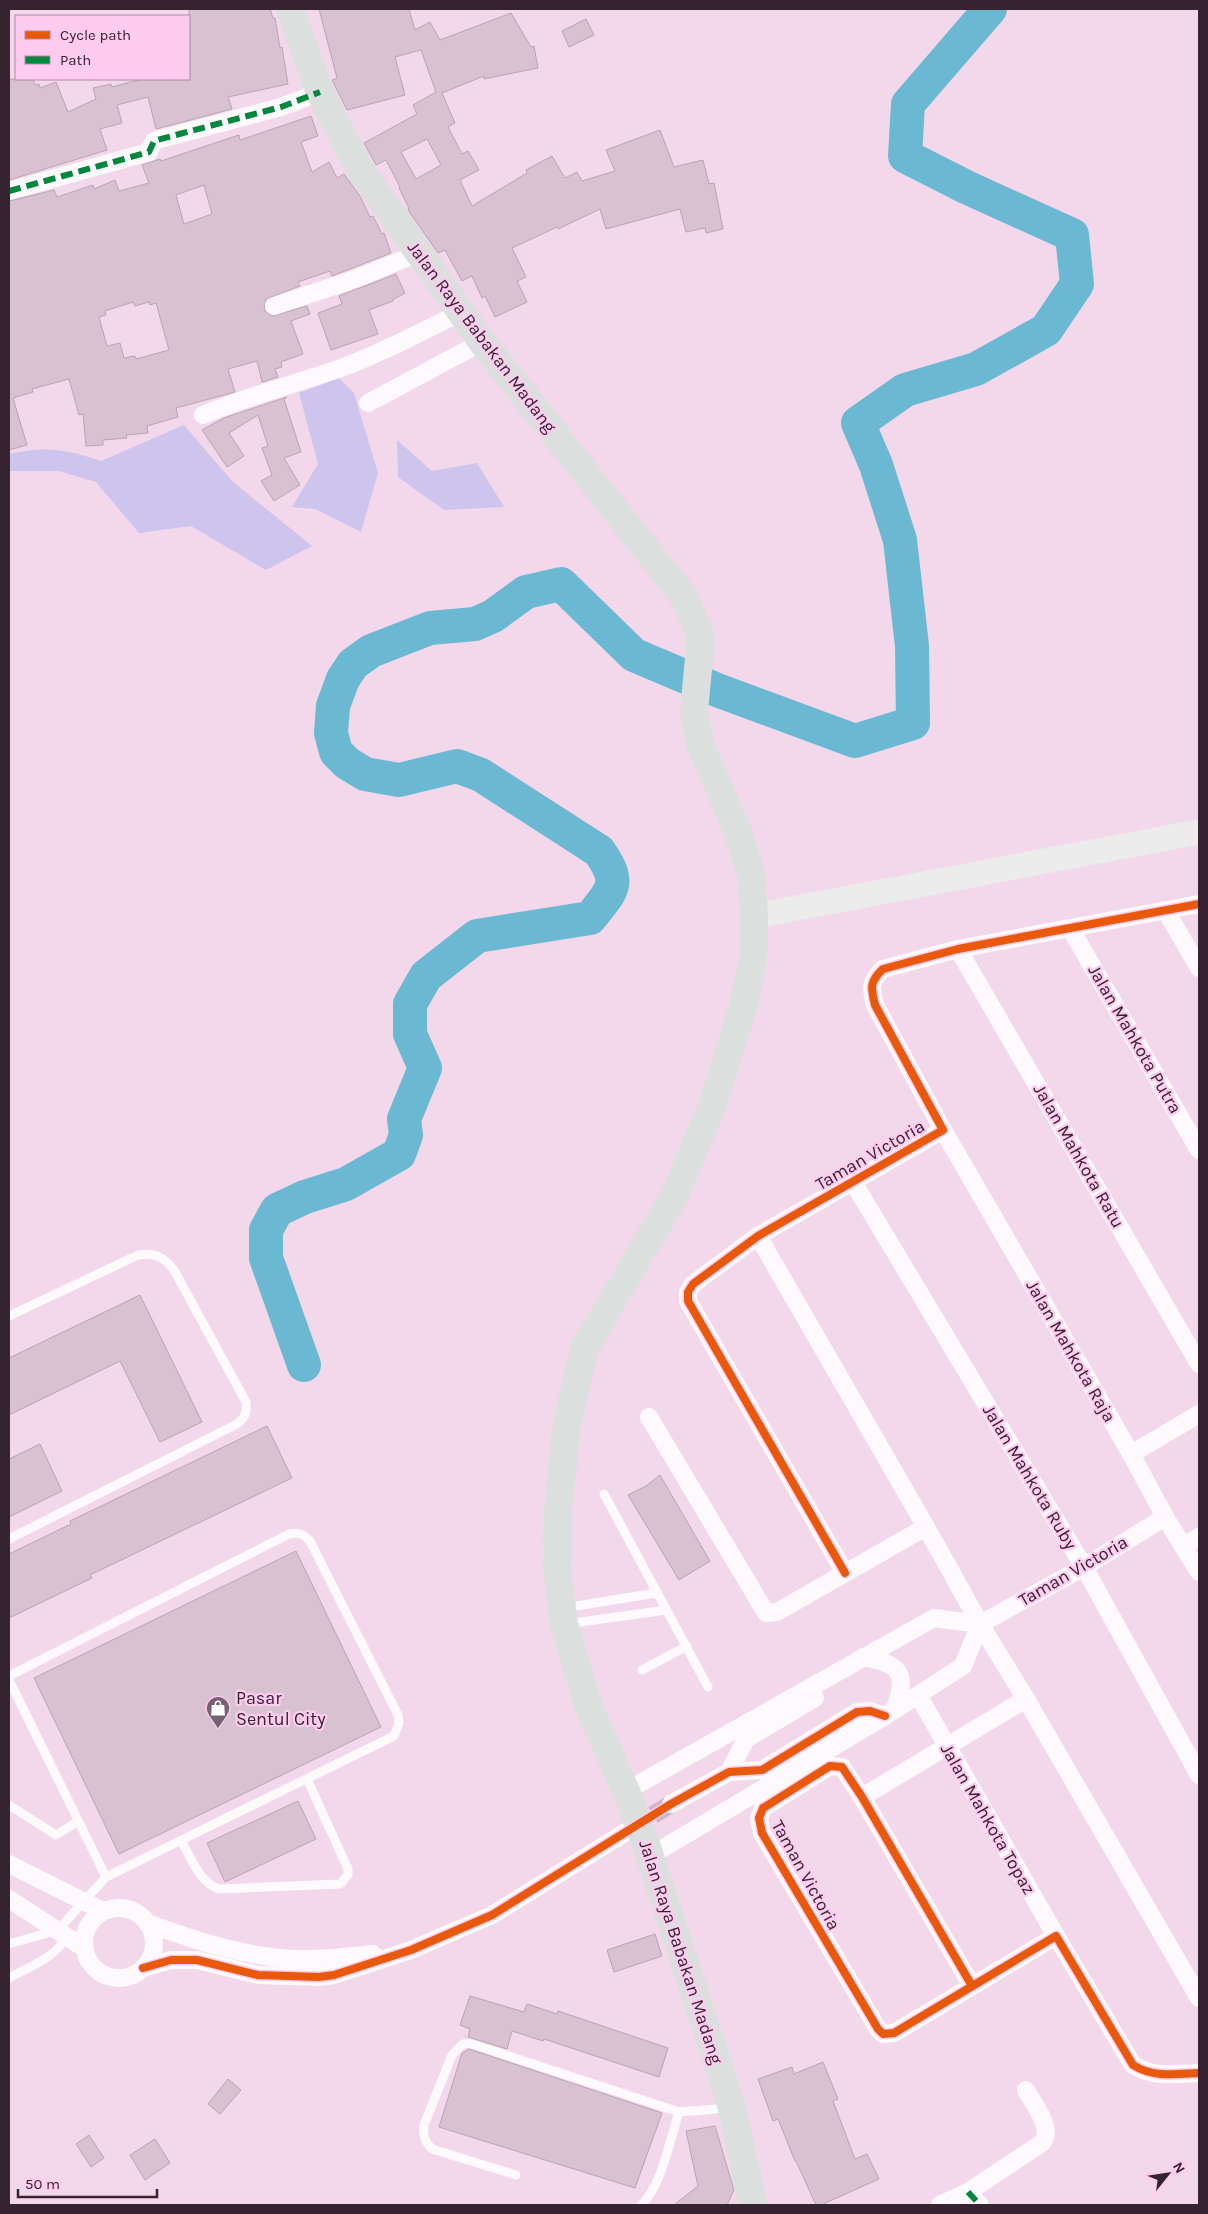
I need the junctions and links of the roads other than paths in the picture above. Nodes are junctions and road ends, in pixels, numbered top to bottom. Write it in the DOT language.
graph roads {
  1 [pos="290,9"];
  2 [pos="320,92"];
  3 [pos="9,191"];
  4 [pos="418,253"];
  5 [pos="274,306"];
  6 [pos="460,313"];
  7 [pos="482,342"];
  8 [pos="368,403"];
  9 [pos="204,415"];
  10 [pos="1199,832"];
  11 [pos="1199,904"];
  12 [pos="1166,911"];
  13 [pos="754,916"];
  14 [pos="1070,928"];
  15 [pos="958,949"];
  16 [pos="1199,968"];
  17 [pos="943,1130"];
  18 [pos="1199,1150"];
  19 [pos="853,1182"];
  20 [pos="758,1236"];
  21 [pos="9,1316"];
  22 [pos="1199,1364"];
  23 [pos="1199,1414"];
  24 [pos="649,1417"];
  25 [pos="1131,1454"];
  26 [pos="604,1494"];
  27 [pos="1165,1517"];
  28 [pos="926,1527"];
  29 [pos="9,1539"];
  30 [pos="1192,1542"];
  31 [pos="1084,1567"];
  32 [pos="1199,1572"];
  33 [pos="845,1573"];
  34 [pos="656,1593"];
  35 [pos="666,1610"];
  36 [pos="563,1616"];
  37 [pos="980,1624"];
  38 [pos="687,1646"];
  39 [pos="857,1661"];
  40 [pos="642,1670"];
  41 [pos="9,1676"];
  42 [pos="9,1680"];
  43 [pos="708,1687"];
  44 [pos="1026,1699"];
  45 [pos="922,1702"];
  46 [pos="890,1712"];
  47 [pos="946,1747"];
  48 [pos="729,1772"];
  49 [pos="1199,1775"];
  50 [pos="307,1779"];
  51 [pos="626,1791"];
  52 [pos="862,1797"];
  53 [pos="672,1804"];
  54 [pos="9,1805"];
  55 [pos="77,1822"];
  56 [pos="626,1832"];
  57 [pos="181,1840"];
  58 [pos="650,1856"];
  59 [pos="9,1864"];
  60 [pos="106,1877"];
  61 [pos="9,1899"];
  62 [pos="84,1903"];
  63 [pos="103,1911"];
  64 [pos="147,1923"];
  65 [pos="62,1932"];
  66 [pos="1056,1936"];
  67 [pos="9,1944"];
  68 [pos="84,1948"];
  69 [pos="411,1950"];
  70 [pos="144,1968"];
  71 [pos="9,1978"];
  72 [pos="972,1986"];
  73 [pos="1199,1998"];
  74 [pos="1199,2074"];
  75 [pos="1026,2090"];
  76 [pos="732,2108"];
  77 [pos="679,2112"];
  78 [pos="516,2175"];
  79 [pos="968,2192"];
  80 [pos="749,2202"];
  81 [pos="641,2205"];
  82 [pos="940,2205"];
  83 [pos="980,2205"];
  1 -- 2 [label="main road, Jalan Raya Babakan Madang"];
  2 -- 3 [label="street"];
  2 -- 4 [label="main road, Jalan Raya Babakan Madang"];
  4 -- 5 [label="street"];
  4 -- 6 [label="main road, Jalan Raya Babakan Madang"];
  6 -- 7 [label="main road, Jalan Raya Babakan Madang"];
  6 -- 9 [label="street"];
  7 -- 8 [label="street"];
  7 -- 13 [label="main road, Jalan Raya Babakan Madang"];
  10 -- 13 [label="street"];
  11 -- 12 [label="street, Taman Victoria"];
  12 -- 14 [label="street, Taman Victoria"];
  12 -- 16 [label="street"];
  13 -- 36 [label="main road, Jalan Raya Babakan Madang"];
  14 -- 15 [label="street, Taman Victoria"];
  14 -- 18 [label="street, Jalan Mahkota Putra"];
  15 -- 17 [label="street, Taman Victoria"];
  15 -- 22 [label="street, Jalan Mahkota Ratu"];
  17 -- 19 [label="street, Taman Victoria"];
  17 -- 25 [label="street, Jalan Mahkota Raja"];
  19 -- 20 [label="street, Taman Victoria"];
  19 -- 31 [label="street, Jalan Mahkota Ruby"];
  20 -- 28 [label="street"];
  20 -- 33 [label="street, Taman Victoria"];
  21 -- 29 [label="lane"];
  23 -- 25 [label="street"];
  24 -- 33 [label="street"];
  25 -- 27 [label="street, Jalan Mahkota Raja"];
  26 -- 34 [label="lane"];
  27 -- 30 [label="street, Jalan Mahkota Raja"];
  27 -- 31 [label="street, Taman Victoria"];
  28 -- 33 [label="street"];
  28 -- 37 [label="street"];
  30 -- 32 [label="street, Jalan Mahkota Raja"];
  31 -- 37 [label="street, Taman Victoria"];
  31 -- 49 [label="street, Jalan Mahkota Ruby"];
  34 -- 35 [label="lane"];
  34 -- 36 [label="lane"];
  35 -- 36 [label="lane"];
  35 -- 38 [label="lane"];
  36 -- 51 [label="main road, Jalan Raya Babakan Madang"];
  37 -- 39 [label="street"];
  37 -- 44 [label="street"];
  37 -- 46 [label="street"];
  38 -- 40 [label="lane"];
  38 -- 43 [label="lane"];
  39 -- 46 [label="street"];
  39 -- 48 [label="street"];
  39 -- 51 [label="street"];
  41 -- 50 [label="lane"];
  42 -- 55 [label="lane"];
  44 -- 47 [label="street"];
  44 -- 73 [label="street"];
  45 -- 47 [label="street, Jalan Mahkota Topaz"];
  46 -- 48 [label="street"];
  46 -- 58 [label="street"];
  47 -- 52 [label="street"];
  47 -- 66 [label="street, Jalan Mahkota Topaz"];
  48 -- 53 [label="street"];
  50 -- 57 [label="lane"];
  50 -- 57 [label="lane"];
  51 -- 58 [label="main road, Jalan Raya Babakan Madang"];
  52 -- 72 [label="street, Taman Victoria"];
  52 -- 72 [label="street, Taman Victoria"];
  54 -- 55 [label="lane"];
  55 -- 60 [label="lane"];
  56 -- 69 [label="street"];
  57 -- 60 [label="lane"];
  58 -- 76 [label="main road, Jalan Raya Babakan Madang"];
  59 -- 62 [label="street"];
  60 -- 62 [label="lane"];
  61 -- 65 [label="street"];
  62 -- 63 [label="street"];
  62 -- 65 [label="lane"];
  63 -- 64 [label="street"];
  63 -- 68 [label="street"];
  64 -- 69 [label="street"];
  64 -- 70 [label="street"];
  65 -- 67 [label="lane"];
  65 -- 68 [label="street"];
  65 -- 71 [label="lane"];
  66 -- 72 [label="street, Taman Victoria"];
  66 -- 74 [label="street"];
  68 -- 70 [label="street"];
  69 -- 70 [label="street"];
  75 -- 79 [label="street"];
  76 -- 77 [label="lane"];
  76 -- 80 [label="main road, Jalan Raya Babakan Madang"];
  77 -- 78 [label="lane"];
  77 -- 81 [label="lane"];
  79 -- 82 [label="street"];
  79 -- 83 [label="street"];
}
